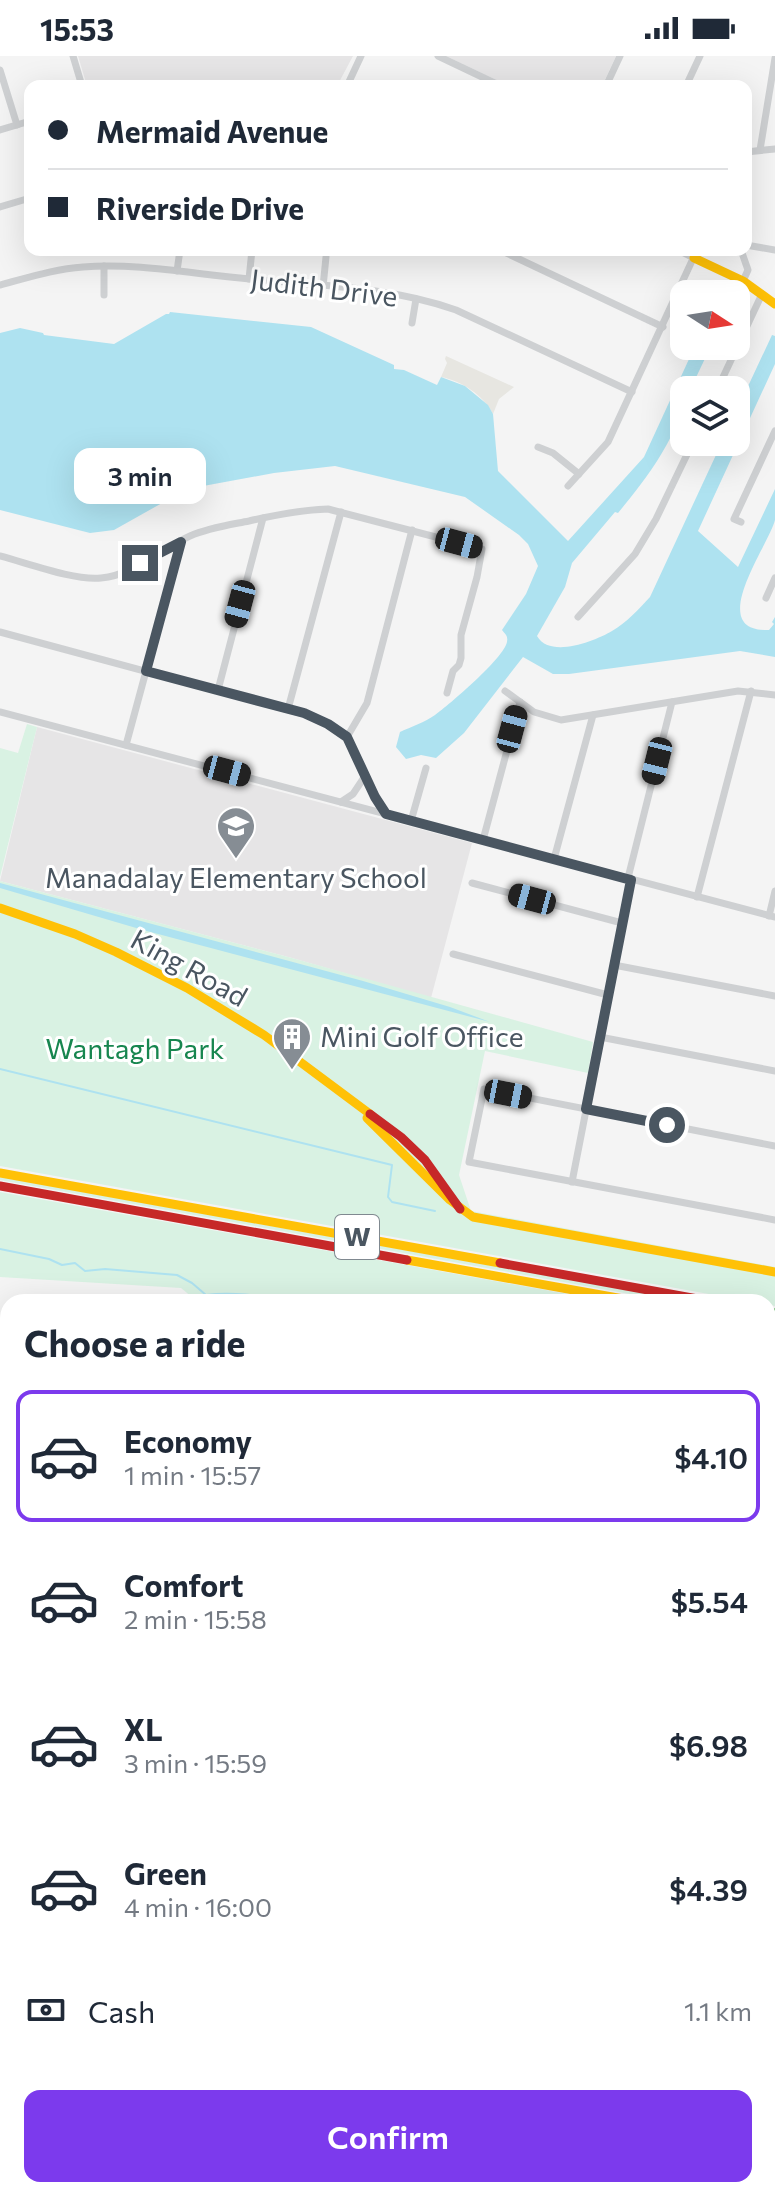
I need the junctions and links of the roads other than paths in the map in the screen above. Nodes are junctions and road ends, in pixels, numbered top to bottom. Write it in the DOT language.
graph roads {
  1 [pos="73,56"];
  2 [pos="361,56"];
  3 [pos="438,56"];
  4 [pos="620,56"];
  5 [pos="700,56"];
  6 [pos="775,58"];
  7 [pos="0,70"];
  8 [pos="80,80"];
  9 [pos="350,80"];
  10 [pos="488,80"];
  11 [pos="609,80"];
  12 [pos="689,80"];
  13 [pos="24,123"];
  14 [pos="17,125"];
  15 [pos="0,130"];
  16 [pos="775,149"];
  17 [pos="760,150"];
  18 [pos="752,151"];
  19 [pos="24,200"];
  20 [pos="0,207"];
  21 [pos="752,246"];
  22 [pos="775,250"];
  23 [pos="179,256"];
  24 [pos="251,256"];
  25 [pos="513,256"];
  26 [pos="695,256"];
  27 [pos="699,256"];
  28 [pos="743,256"];
  29 [pos="326,257"];
  30 [pos="104,266"];
  31 [pos="177,271"];
  32 [pos="249,279"];
  33 [pos="741,280"];
  34 [pos="743,280"];
  35 [pos="0,285"];
  36 [pos="750,286"];
  37 [pos="323,287"];
  38 [pos="762,294"];
  39 [pos="104,295"];
  40 [pos="416,299"];
  41 [pos="775,304"];
  42 [pos="412,323"];
  43 [pos="663,327"];
  44 [pos="724,376"];
  45 [pos="632,392"];
  46 [pos="775,431"];
  47 [pos="538,447"];
  48 [pos="686,456"];
  49 [pos="579,474"];
  50 [pos="568,486"];
  51 [pos="341,512"];
  52 [pos="263,518"];
  53 [pos="741,522"];
  54 [pos="412,530"];
  55 [pos="181,542"];
  56 [pos="0,556"];
  57 [pos="775,578"];
  58 [pos="766,598"];
  59 [pos="578,617"];
  60 [pos="0,632"];
  61 [pos="146,671"];
  62 [pos="218,690"];
  63 [pos="505,691"];
  64 [pos="751,691"];
  65 [pos="447,693"];
  66 [pos="775,695"];
  67 [pos="520,702"];
  68 [pos="672,702"];
  69 [pos="288,709"];
  70 [pos="0,712"];
  71 [pos="593,715"];
  72 [pos="347,737"];
  73 [pos="126,745"];
  74 [pos="426,768"];
  75 [pos="365,776"];
  76 [pos="341,802"];
  77 [pos="386,814"];
  78 [pos="411,821"];
  79 [pos="483,840"];
  80 [pos="554,859"];
  81 [pos="630,879"];
  82 [pos="472,883"];
  83 [pos="775,891"];
  84 [pos="697,897"];
  85 [pos="0,908"];
  86 [pos="772,916"];
  87 [pos="622,923"];
  88 [pos="453,954"];
  89 [pos="614,965"];
  90 [pos="608,995"];
  91 [pos="775,996"];
  92 [pos="600,1037"];
  93 [pos="775,1071"];
  94 [pos="586,1109"];
  95 [pos="775,1146"];
  96 [pos="0,1173"];
  97 [pos="572,1182"];
  98 [pos="0,1186"];
  99 [pos="775,1220"];
  100 [pos="775,1272"];
  101 [pos="596,1294"];
  102 [pos="670,1294"];
  1 -- 8 [label="street"];
  2 -- 9 [label="street"];
  3 -- 10 [label="street"];
  4 -- 11 [label="street"];
  5 -- 12 [label="street"];
  6 -- 17 [label="street"];
  7 -- 14 [label="street"];
  13 -- 14 [label="street"];
  14 -- 15 [label="street"];
  16 -- 17 [label="street"];
  17 -- 18 [label="street"];
  19 -- 20 [label="street"];
  21 -- 22 [label="street"];
  23 -- 31 [label="street"];
  24 -- 32 [label="street"];
  25 -- 43 [label="street"];
  26 -- 43 [label="street"];
  27 -- 33 [label="main road"];
  28 -- 34 [label="street"];
  29 -- 37 [label="street"];
  30 -- 31 [label="street, Judith Drive"];
  30 -- 35 [label="street, Judith Drive"];
  30 -- 39 [label="street"];
  31 -- 32 [label="street, Judith Drive"];
  32 -- 37 [label="street, Judith Drive"];
  36 -- 38 [label="main road"];
  37 -- 40 [label="street, Judith Drive"];
  38 -- 41 [label="main road"];
  38 -- 44 [label="street"];
  40 -- 42 [label="street"];
  40 -- 45 [label="street, Judith Drive"];
  43 -- 45 [label="street"];
  45 -- 49 [label="street"];
  46 -- 53 [label="street"];
  47 -- 49 [label="street"];
  48 -- 59 [label="street"];
  49 -- 50 [label="street"];
  51 -- 52 [label="street"];
  51 -- 54 [label="street"];
  51 -- 69 [label="street"];
  52 -- 55 [label="street"];
  52 -- 62 [label="street"];
  54 -- 65 [label="street"];
  54 -- 72 [label="street"];
  55 -- 56 [label="street"];
  55 -- 61 [label="street"];
  57 -- 58 [label="street"];
  60 -- 61 [label="street"];
  61 -- 62 [label="street"];
  61 -- 73 [label="street"];
  62 -- 69 [label="street"];
  63 -- 67 [label="street"];
  64 -- 66 [label="street"];
  64 -- 68 [label="street"];
  64 -- 84 [label="street"];
  67 -- 71 [label="street"];
  67 -- 79 [label="street"];
  68 -- 71 [label="street"];
  68 -- 81 [label="street"];
  69 -- 72 [label="street"];
  70 -- 73 [label="street"];
  71 -- 80 [label="street"];
  72 -- 75 [label="street"];
  73 -- 76 [label="street"];
  74 -- 78 [label="street"];
  75 -- 76 [label="street"];
  75 -- 77 [label="street"];
  76 -- 77 [label="street"];
  77 -- 78 [label="street"];
  78 -- 79 [label="street"];
  79 -- 80 [label="street"];
  80 -- 81 [label="street"];
  81 -- 84 [label="street"];
  81 -- 87 [label="street"];
  82 -- 87 [label="street"];
  83 -- 86 [label="street"];
  84 -- 86 [label="street"];
  85 -- 100 [label="main road, King Road"];
  87 -- 89 [label="street"];
  88 -- 90 [label="street"];
  89 -- 90 [label="street"];
  89 -- 91 [label="street"];
  90 -- 92 [label="street"];
  92 -- 93 [label="street"];
  92 -- 94 [label="street"];
  94 -- 95 [label="street"];
  94 -- 97 [label="street"];
  94 -- 97 [label="street"];
  96 -- 102 [label="main road, W"];
  97 -- 99 [label="street"];
  98 -- 101 [label="main road, W"];
}
